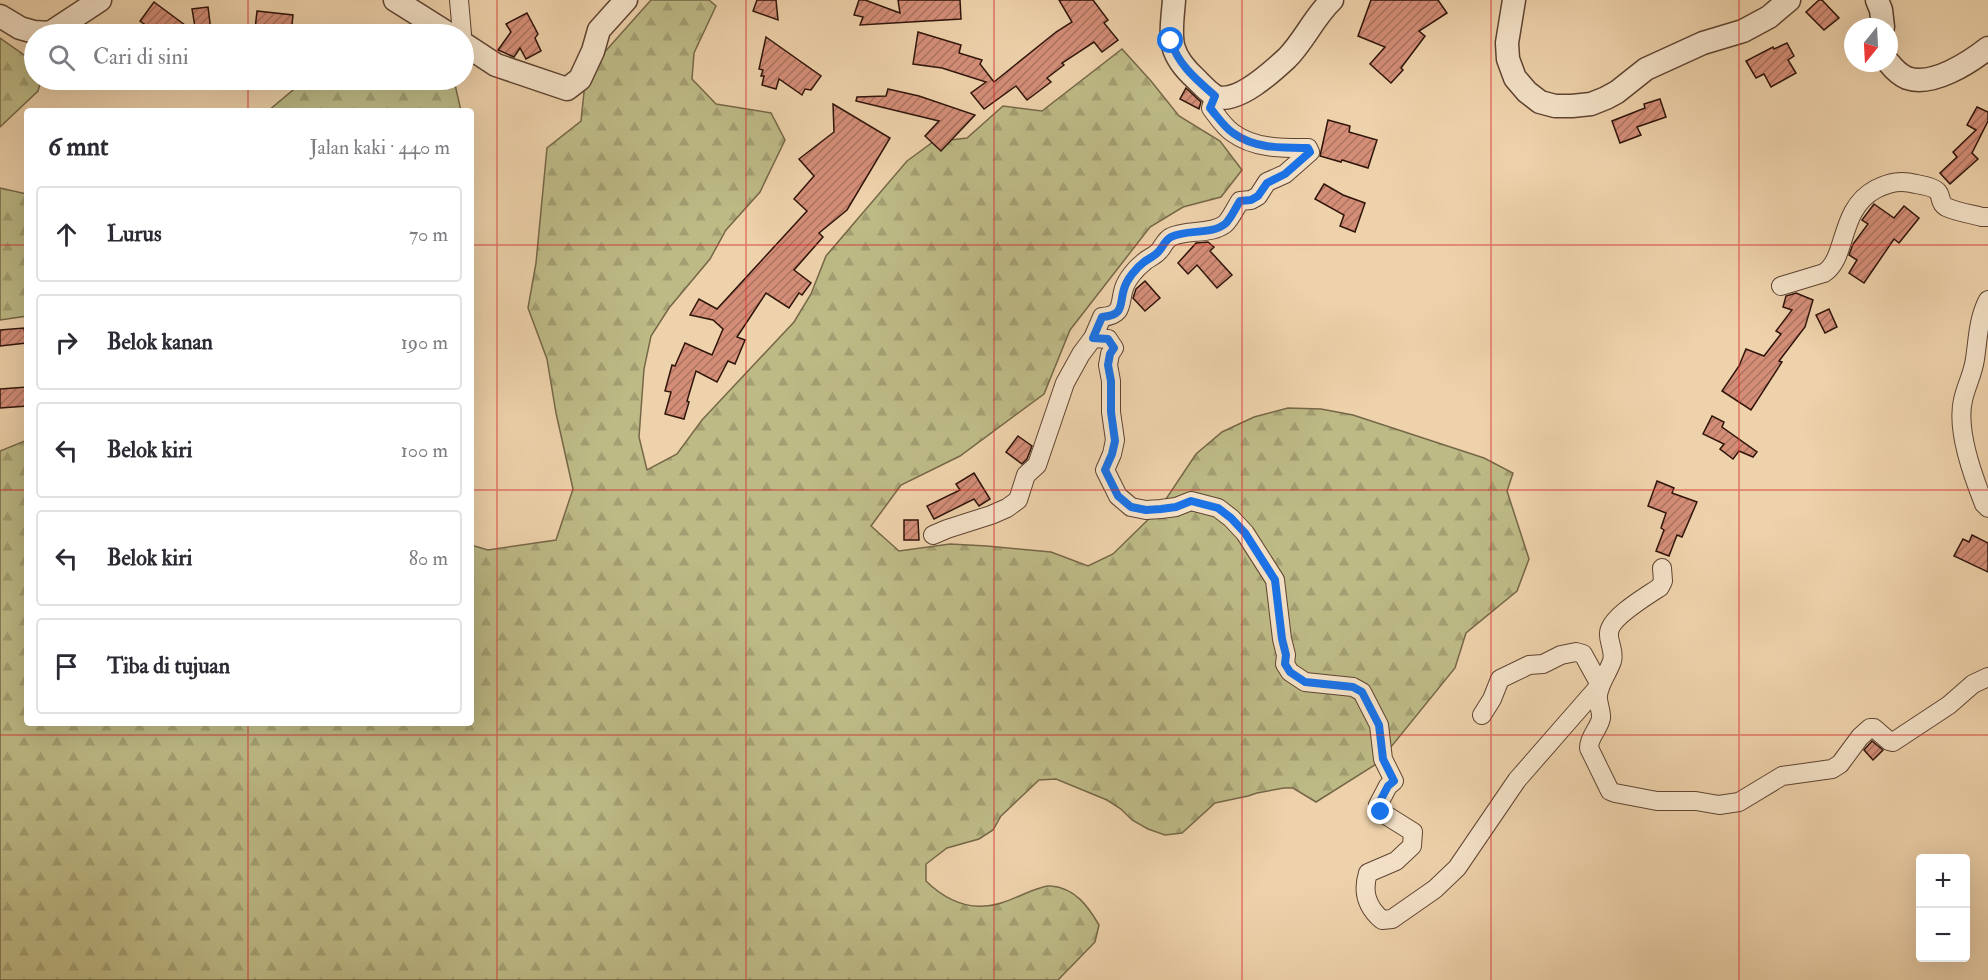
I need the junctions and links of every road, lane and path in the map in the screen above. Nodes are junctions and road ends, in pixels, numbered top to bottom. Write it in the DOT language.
graph roads {
  1 [pos="100,0"];
  2 [pos="394,0"];
  3 [pos="459,0"];
  4 [pos="626,0"];
  5 [pos="1174,0"];
  6 [pos="1332,0"];
  7 [pos="1514,0"];
  8 [pos="1790,0"];
  9 [pos="1877,0"];
  10 [pos="0,4"];
  11 [pos="1882,18"];
  12 [pos="5,20"];
  13 [pos="64,24"];
  14 [pos="433,24"];
  15 [pos="461,24"];
  16 [pos="24,28"];
  17 [pos="1988,48"];
  18 [pos="474,51"];
  19 [pos="1898,71"];
  20 [pos="1215,96"];
  21 [pos="1988,217"];
  22 [pos="1781,286"];
  23 [pos="1988,300"];
  24 [pos="1093,338"];
  25 [pos="1988,508"];
  26 [pos="933,535"];
  27 [pos="1662,567"];
  28 [pos="1988,677"];
  29 [pos="1600,686"];
  30 [pos="1482,715"];
  1 -- 13 [label="street"];
  2 -- 14 [label="street"];
  3 -- 15 [label="street"];
  4 -- 18 [label="street"];
  5 -- 20 [label="street"];
  6 -- 20 [label="street"];
  7 -- 8 [label="street"];
  9 -- 11 [label="street"];
  10 -- 12 [label="street"];
  12 -- 16 [label="street"];
  17 -- 19 [label="street"];
  20 -- 24 [label="street"];
  21 -- 22 [label="street"];
  23 -- 25 [label="street"];
  24 -- 26 [label="street"];
  24 -- 29 [label="street"];
  27 -- 29 [label="street"];
  28 -- 29 [label="street"];
  29 -- 30 [label="street"];
}
